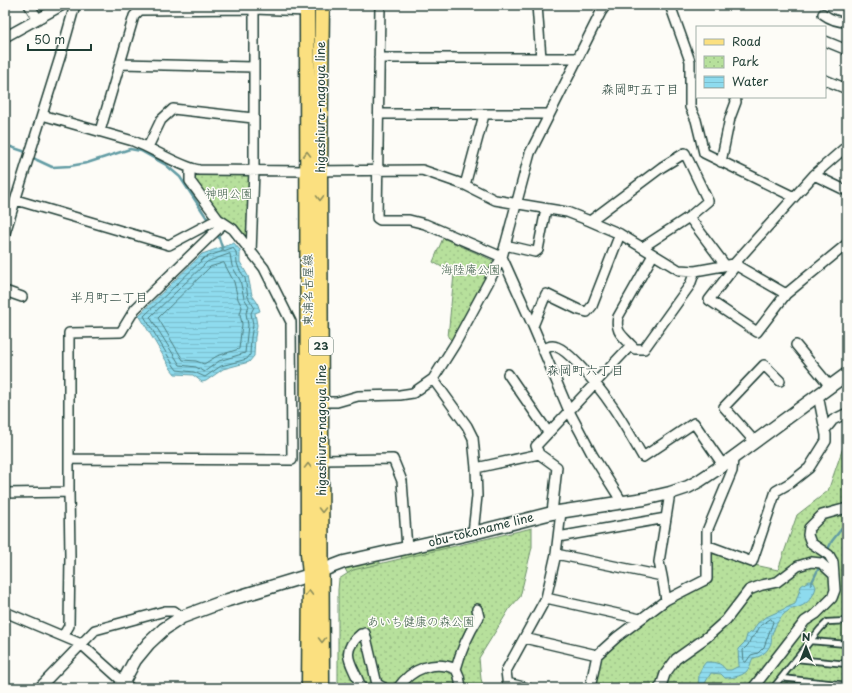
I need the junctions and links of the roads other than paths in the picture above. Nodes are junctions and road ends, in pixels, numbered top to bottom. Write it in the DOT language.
graph roads {
  1 [pos="30,5"];
  2 [pos="63,5"];
  3 [pos="75,5"];
  4 [pos="322,5"];
  5 [pos="380,5"];
  6 [pos="537,5"];
  7 [pos="670,5"];
  8 [pos="601,7"];
  9 [pos="164,8"];
  10 [pos="307,8"];
  11 [pos="254,9"];
  12 [pos="823,14"];
  13 [pos="38,19"];
  14 [pos="847,22"];
  15 [pos="5,37"];
  16 [pos="826,41"];
  17 [pos="847,50"];
  18 [pos="379,58"];
  19 [pos="541,58"];
  20 [pos="578,58"];
  21 [pos="121,64"];
  22 [pos="254,67"];
  23 [pos="826,80"];
  24 [pos="847,88"];
  25 [pos="694,96"];
  26 [pos="735,98"];
  27 [pos="379,114"];
  28 [pos="549,114"];
  29 [pos="42,115"];
  30 [pos="484,115"];
  31 [pos="254,118"];
  32 [pos="100,131"];
  33 [pos="148,146"];
  34 [pos="847,146"];
  35 [pos="721,162"];
  36 [pos="190,168"];
  37 [pos="254,170"];
  38 [pos="314,171"];
  39 [pos="378,171"];
  40 [pos="814,175"];
  41 [pos="464,185"];
  42 [pos="847,191"];
  43 [pos="794,196"];
  44 [pos="16,200"];
  45 [pos="517,203"];
  46 [pos="546,209"];
  47 [pos="689,217"];
  48 [pos="221,221"];
  49 [pos="590,221"];
  50 [pos="5,233"];
  51 [pos="620,234"];
  52 [pos="847,244"];
  53 [pos="505,245"];
  54 [pos="643,247"];
  55 [pos="251,253"];
  56 [pos="653,255"];
  57 [pos="502,257"];
  58 [pos="731,264"];
  59 [pos="695,271"];
  60 [pos="5,291"];
  61 [pos="786,294"];
  62 [pos="22,297"];
  63 [pos="533,326"];
  64 [pos="631,345"];
  65 [pos="796,345"];
  66 [pos="542,350"];
  67 [pos="508,374"];
  68 [pos="847,374"];
  69 [pos="433,379"];
  70 [pos="780,381"];
  71 [pos="596,382"];
  72 [pos="830,386"];
  73 [pos="818,396"];
  74 [pos="322,402"];
  75 [pos="569,410"];
  76 [pos="847,413"];
  77 [pos="825,430"];
  78 [pos="548,432"];
  79 [pos="754,442"];
  80 [pos="539,454"];
  81 [pos="69,459"];
  82 [pos="322,460"];
  83 [pos="728,461"];
  84 [pos="476,468"];
  85 [pos="69,492"];
  86 [pos="5,493"];
  87 [pos="670,494"];
  88 [pos="622,502"];
  89 [pos="847,508"];
  90 [pos="557,513"];
  91 [pos="666,518"];
  92 [pos="472,533"];
  93 [pos="558,537"];
  94 [pos="706,545"];
  95 [pos="407,548"];
  96 [pos="556,554"];
  97 [pos="316,573"];
  98 [pos="834,575"];
  99 [pos="662,576"];
  100 [pos="546,598"];
  101 [pos="666,600"];
  102 [pos="477,609"];
  103 [pos="5,612"];
  104 [pos="182,617"];
  105 [pos="640,619"];
  106 [pos="847,621"];
  107 [pos="62,636"];
  108 [pos="524,638"];
  109 [pos="810,641"];
  110 [pos="81,644"];
  111 [pos="847,644"];
  112 [pos="597,655"];
  113 [pos="796,660"];
  114 [pos="847,664"];
  115 [pos="456,670"];
  116 [pos="781,678"];
  117 [pos="847,685"];
  118 [pos="124,686"];
  119 [pos="507,686"];
  120 [pos="839,686"];
  121 [pos="39,688"];
  122 [pos="308,688"];
  123 [pos="322,688"];
  124 [pos="361,688"];
  125 [pos="384,688"];
  126 [pos="398,688"];
  127 [pos="461,688"];
  128 [pos="528,688"];
  129 [pos="590,688"];
  130 [pos="659,688"];
  131 [pos="753,688"];
  132 [pos="773,688"];
  1 -- 13 [label="street"];
  2 -- 13 [label="street"];
  3 -- 29 [label="street"];
  4 -- 38 [label="main road, higashiura-nagoya line / 23"];
  5 -- 18 [label="street"];
  6 -- 19 [label="street"];
  7 -- 25 [label="street"];
  8 -- 20 [label="street"];
  9 -- 11 [label="street"];
  9 -- 21 [label="street"];
  10 -- 11 [label="street"];
  38 -- 10 [label="main road, 東浦名古屋線 / 23, one-way"];
  11 -- 22 [label="street"];
  12 -- 14 [label="street"];
  13 -- 15 [label="street"];
  16 -- 17 [label="street"];
  18 -- 19 [label="street"];
  18 -- 27 [label="street"];
  19 -- 20 [label="street"];
  20 -- 28 [label="street"];
  21 -- 22 [label="street"];
  21 -- 32 [label="street"];
  22 -- 31 [label="street"];
  23 -- 24 [label="street"];
  25 -- 35 [label="street"];
  26 -- 35 [label="street"];
  27 -- 30 [label="street"];
  27 -- 39 [label="street"];
  28 -- 30 [label="street"];
  28 -- 45 [label="street"];
  29 -- 32 [label="street"];
  29 -- 44 [label="street"];
  30 -- 41 [label="street"];
  31 -- 33 [label="street"];
  31 -- 37 [label="street"];
  32 -- 33 [label="street"];
  33 -- 36 [label="street"];
  34 -- 40 [label="street"];
  35 -- 43 [label="street"];
  36 -- 37 [label="street"];
  36 -- 48 [label="street"];
  37 -- 38 [label="street"];
  37 -- 55 [label="street"];
  38 -- 39 [label="street"];
  38 -- 74 [label="main road, higashiura-nagoya line / 23, one-way"];
  97 -- 38 [label="main road, 東浦名古屋線 / 23, one-way"];
  39 -- 41 [label="street"];
  39 -- 57 [label="street"];
  40 -- 42 [label="street"];
  40 -- 43 [label="street"];
  41 -- 45 [label="street"];
  43 -- 58 [label="street"];
  44 -- 48 [label="street"];
  44 -- 50 [label="street"];
  45 -- 46 [label="street"];
  45 -- 53 [label="street"];
  46 -- 49 [label="street"];
  46 -- 53 [label="street"];
  47 -- 49 [label="street"];
  47 -- 54 [label="street"];
  47 -- 58 [label="street"];
  48 -- 55 [label="street"];
  48 -- 81 [label="street"];
  49 -- 51 [label="street"];
  51 -- 54 [label="street"];
  51 -- 63 [label="street"];
  52 -- 61 [label="street"];
  53 -- 57 [label="street"];
  54 -- 56 [label="street"];
  55 -- 81 [label="street"];
  56 -- 59 [label="street"];
  56 -- 64 [label="street"];
  57 -- 63 [label="street"];
  57 -- 69 [label="street"];
  58 -- 59 [label="street"];
  58 -- 61 [label="street"];
  58 -- 61 [label="street"];
  59 -- 64 [label="street"];
  60 -- 62 [label="street"];
  63 -- 66 [label="street"];
  64 -- 71 [label="street"];
  65 -- 72 [label="street"];
  66 -- 71 [label="street"];
  66 -- 75 [label="street"];
  67 -- 78 [label="street"];
  68 -- 72 [label="main road, obu-tokoname line"];
  69 -- 74 [label="street"];
  69 -- 84 [label="street"];
  70 -- 79 [label="street"];
  71 -- 75 [label="street"];
  71 -- 83 [label="street"];
  72 -- 73 [label="main road, obu-tokoname line"];
  73 -- 77 [label="street"];
  73 -- 79 [label="main road, obu-tokoname line"];
  74 -- 82 [label="main road, higashiura-nagoya line / 23"];
  75 -- 78 [label="street"];
  75 -- 88 [label="street"];
  76 -- 77 [label="street"];
  77 -- 94 [label="street"];
  78 -- 80 [label="street"];
  79 -- 83 [label="main road, obu-tokoname line"];
  80 -- 84 [label="street"];
  80 -- 90 [label="street"];
  81 -- 85 [label="street"];
  82 -- 95 [label="street"];
  82 -- 97 [label="main road, higashiura-nagoya line / 23, one-way"];
  83 -- 87 [label="main road, obu-tokoname line"];
  83 -- 94 [label="street"];
  84 -- 92 [label="street"];
  85 -- 86 [label="street"];
  85 -- 107 [label="street"];
  87 -- 88 [label="main road, obu-tokoname line"];
  87 -- 91 [label="street"];
  88 -- 90 [label="main road, obu-tokoname line"];
  89 -- 98 [label="street"];
  90 -- 92 [label="main road, obu-tokoname line"];
  90 -- 93 [label="street"];
  91 -- 93 [label="street"];
  91 -- 99 [label="street"];
  92 -- 95 [label="main road, obu-tokoname line"];
  93 -- 96 [label="street"];
  94 -- 101 [label="street"];
  95 -- 97 [label="main road, obu-tokoname line"];
  96 -- 99 [label="street"];
  96 -- 100 [label="street"];
  97 -- 104 [label="main road, obu-tokoname line"];
  122 -- 97 [label="main road, higashiura-nagoya line / 23, one-way"];
  97 -- 123 [label="main road, higashiura-nagoya line / 23, one-way"];
  98 -- 130 [label="street"];
  98 -- 131 [label="street"];
  99 -- 101 [label="street"];
  100 -- 105 [label="street"];
  100 -- 108 [label="street"];
  101 -- 105 [label="street"];
  102 -- 115 [label="street"];
  103 -- 107 [label="street"];
  104 -- 110 [label="street"];
  104 -- 118 [label="main road, obu-tokoname line"];
  105 -- 112 [label="street"];
  106 -- 109 [label="lane"];
  107 -- 110 [label="street"];
  108 -- 112 [label="street"];
  108 -- 119 [label="street"];
  109 -- 111 [label="lane"];
  109 -- 113 [label="lane"];
  110 -- 118 [label="street"];
  110 -- 121 [label="street"];
  112 -- 129 [label="street"];
  113 -- 114 [label="lane"];
  113 -- 116 [label="lane"];
  115 -- 126 [label="street"];
  115 -- 127 [label="street"];
  116 -- 120 [label="lane"];
  116 -- 132 [label="lane"];
  117 -- 120 [label="lane"];
  119 -- 128 [label="street"];
  124 -- 125 [label="street"];
}
